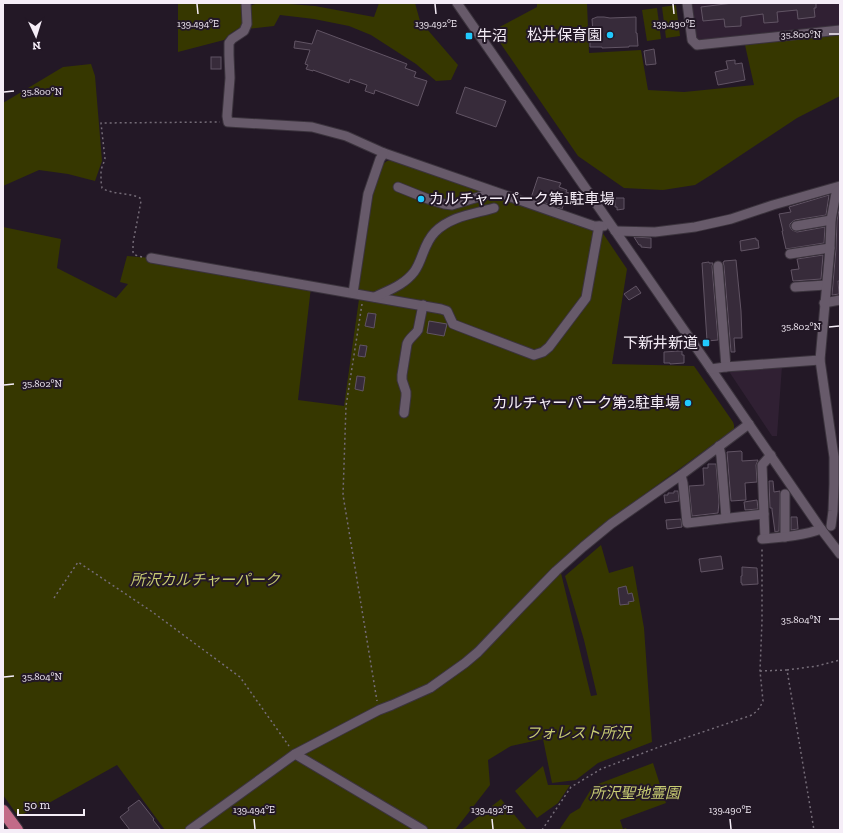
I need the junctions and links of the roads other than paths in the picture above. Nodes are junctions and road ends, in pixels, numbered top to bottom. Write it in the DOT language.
graph roads {
  1 [pos="246,3"];
  2 [pos="457,3"];
  3 [pos="687,3"];
  4 [pos="840,30"];
  5 [pos="384,153"];
  6 [pos="840,186"];
  7 [pos="398,187"];
  8 [pos="840,190"];
  9 [pos="495,192"];
  10 [pos="494,208"];
  11 [pos="831,220"];
  12 [pos="599,226"];
  13 [pos="796,226"];
  14 [pos="613,228"];
  15 [pos="830,248"];
  16 [pos="790,254"];
  17 [pos="151,258"];
  18 [pos="718,266"];
  19 [pos="826,285"];
  20 [pos="795,287"];
  21 [pos="353,293"];
  22 [pos="375,297"];
  23 [pos="840,300"];
  24 [pos="824,303"];
  25 [pos="423,306"];
  26 [pos="820,360"];
  27 [pos="726,367"];
  28 [pos="711,369"];
  29 [pos="404,413"];
  30 [pos="749,424"];
  31 [pos="719,446"];
  32 [pos="771,455"];
  33 [pos="681,474"];
  34 [pos="785,494"];
  35 [pos="764,514"];
  36 [pos="726,518"];
  37 [pos="831,526"];
  38 [pos="821,529"];
  39 [pos="785,537"];
  40 [pos="840,554"];
  41 [pos="295,754"];
  42 [pos="3,811"];
  43 [pos="17,830"];
  44 [pos="190,830"];
  45 [pos="423,830"];
  1 -- 5 [label="street"];
  2 -- 14 [label="street"];
  3 -- 4 [label="street"];
  5 -- 9 [label="street"];
  5 -- 21 [label="street"];
  6 -- 14 [label="street"];
  7 -- 9 [label="street"];
  8 -- 11 [label="street"];
  9 -- 12 [label="street"];
  10 -- 22 [label="street"];
  11 -- 13 [label="street"];
  11 -- 15 [label="street"];
  12 -- 14 [label="street"];
  12 -- 25 [label="street"];
  14 -- 28 [label="street"];
  15 -- 16 [label="street"];
  15 -- 19 [label="street"];
  17 -- 21 [label="street"];
  18 -- 27 [label="street"];
  19 -- 20 [label="street"];
  19 -- 24 [label="street"];
  21 -- 22 [label="street"];
  22 -- 25 [label="street"];
  23 -- 24 [label="street"];
  24 -- 26 [label="street"];
  25 -- 29 [label="street"];
  26 -- 27 [label="street"];
  26 -- 37 [label="street"];
  27 -- 28 [label="street"];
  28 -- 30 [label="street"];
  30 -- 31 [label="street"];
  30 -- 32 [label="street"];
  31 -- 33 [label="street"];
  31 -- 36 [label="street"];
  32 -- 35 [label="street"];
  32 -- 38 [label="street"];
  33 -- 36 [label="street"];
  33 -- 41 [label="street"];
  34 -- 39 [label="street"];
  35 -- 36 [label="street"];
  35 -- 39 [label="street"];
  38 -- 39 [label="street"];
  38 -- 40 [label="street"];
  41 -- 44 [label="street"];
  41 -- 45 [label="street"];
  42 -- 43 [label="main road"];
}
